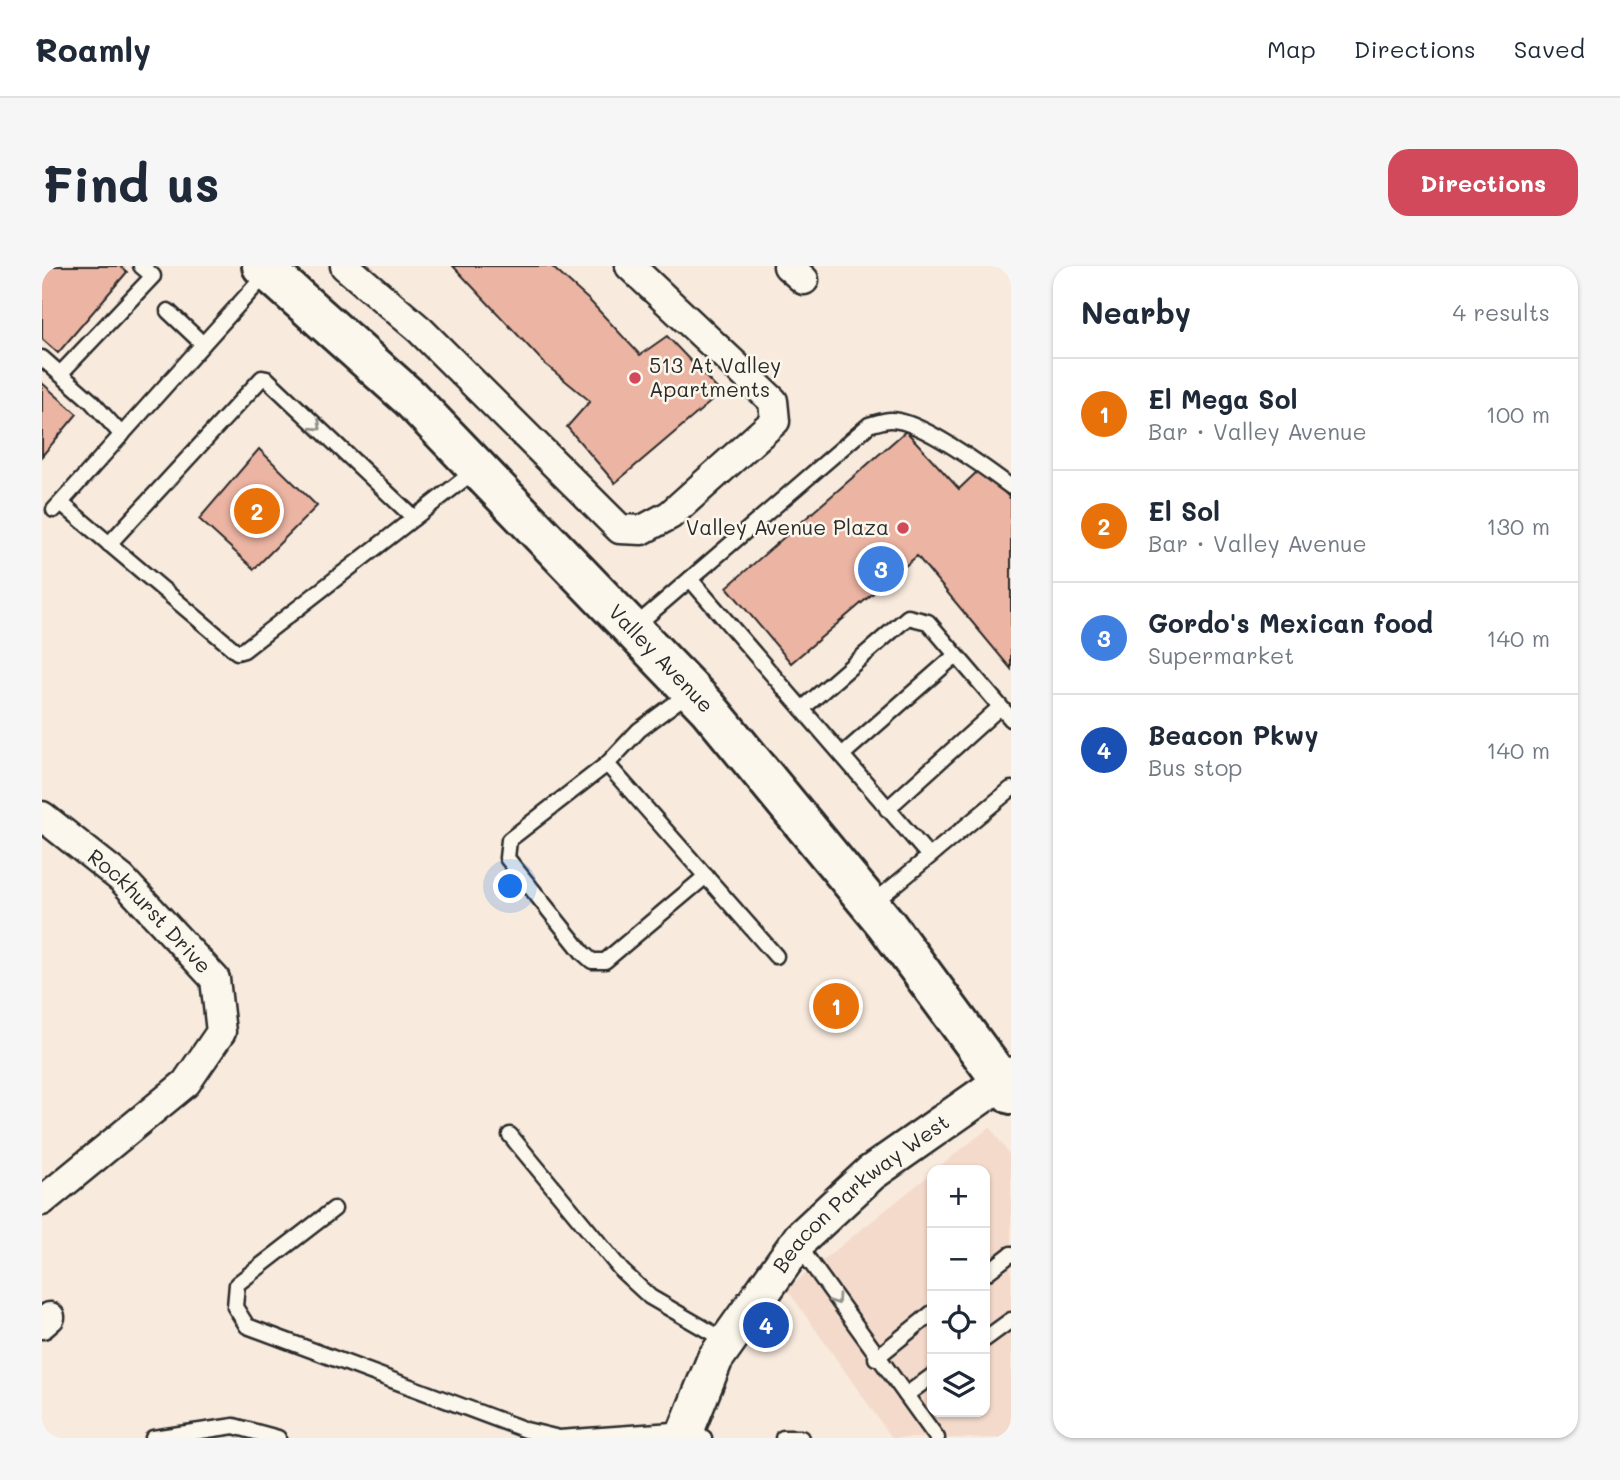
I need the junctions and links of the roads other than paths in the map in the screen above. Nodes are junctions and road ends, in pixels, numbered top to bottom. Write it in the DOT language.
graph roads {
  1 [pos="141,266"];
  2 [pos="345,266"];
  3 [pos="630,266"];
  4 [pos="265,269"];
  5 [pos="168,311"];
  6 [pos="203,344"];
  7 [pos="42,358"];
  8 [pos="60,374"];
  9 [pos="122,435"];
  10 [pos="478,468"];
  11 [pos="1011,487"];
  12 [pos="414,518"];
  13 [pos="109,544"];
  14 [pos="691,579"];
  15 [pos="633,628"];
  16 [pos="956,655"];
  17 [pos="692,691"];
  18 [pos="1000,706"];
  19 [pos="802,709"];
  20 [pos="1011,719"];
  21 [pos="842,755"];
  22 [pos="607,764"];
  23 [pos="1011,789"];
  24 [pos="887,809"];
  25 [pos="42,816"];
  26 [pos="929,856"];
  27 [pos="706,876"];
  28 [pos="871,905"];
  29 [pos="776,956"];
  30 [pos="1008,1084"];
  31 [pos="510,1135"];
  32 [pos="42,1201"];
  33 [pos="334,1209"];
  34 [pos="797,1244"];
  35 [pos="1011,1254"];
  36 [pos="990,1270"];
  37 [pos="927,1317"];
  38 [pos="1011,1320"];
  39 [pos="990,1335"];
  40 [pos="728,1342"];
  41 [pos="876,1358"];
  42 [pos="927,1380"];
  43 [pos="906,1395"];
  44 [pos="691,1435"];
  45 [pos="153,1438"];
  46 [pos="278,1438"];
  47 [pos="783,1438"];
  48 [pos="801,1438"];
  49 [pos="937,1438"];
  1 -- 8 [label="lane"];
  2 -- 3 [label="street"];
  4 -- 6 [label="lane"];
  4 -- 10 [label="main road, Valley Avenue"];
  5 -- 6 [label="lane"];
  6 -- 9 [label="lane"];
  7 -- 8 [label="lane"];
  8 -- 9 [label="lane"];
  9 -- 13 [label="lane"];
  10 -- 12 [label="lane"];
  10 -- 15 [label="main road, Valley Avenue"];
  11 -- 14 [label="lane"];
  12 -- 13 [label="lane"];
  13 -- 12 [label="lane, one-way"];
  14 -- 15 [label="lane"];
  14 -- 19 [label="lane"];
  15 -- 17 [label="main road, Valley Avenue"];
  16 -- 18 [label="lane"];
  16 -- 19 [label="lane"];
  16 -- 21 [label="lane"];
  17 -- 22 [label="lane"];
  17 -- 28 [label="main road, Valley Avenue"];
  18 -- 20 [label="lane"];
  18 -- 24 [label="lane"];
  19 -- 21 [label="lane"];
  21 -- 24 [label="lane"];
  22 -- 27 [label="lane"];
  22 -- 27 [label="lane"];
  23 -- 26 [label="lane"];
  24 -- 26 [label="lane"];
  25 -- 32 [label="street, Rockhurst Drive"];
  26 -- 28 [label="lane"];
  27 -- 29 [label="lane"];
  28 -- 30 [label="main road, Valley Avenue"];
  30 -- 34 [label="street, Beacon Parkway West"];
  31 -- 40 [label="lane"];
  33 -- 44 [label="lane"];
  34 -- 40 [label="street, Beacon Parkway West"];
  34 -- 41 [label="lane, one-way"];
  35 -- 36 [label="lane"];
  37 -- 41 [label="lane"];
  38 -- 39 [label="lane"];
  40 -- 44 [label="street, Beacon Parkway West"];
  41 -- 43 [label="lane"];
  42 -- 43 [label="lane"];
  43 -- 49 [label="lane"];
  45 -- 46 [label="lane"];
  47 -- 48 [label="lane"];
}
